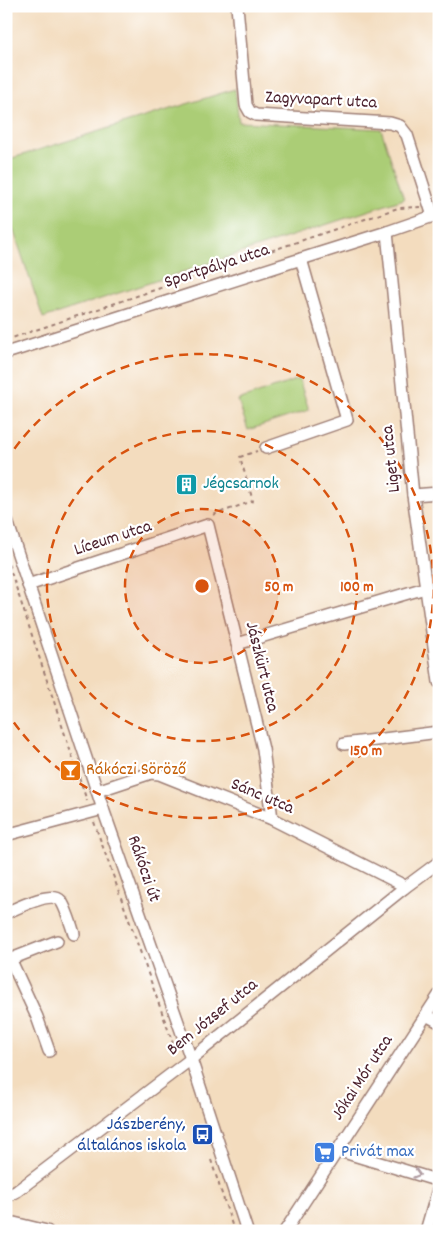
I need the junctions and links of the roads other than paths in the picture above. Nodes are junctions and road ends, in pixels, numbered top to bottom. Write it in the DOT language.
graph roads {
  1 [pos="237,6"];
  2 [pos="434,212"];
  3 [pos="387,232"];
  4 [pos="301,258"];
  5 [pos="6,353"];
  6 [pos="266,448"];
  7 [pos="439,493"];
  8 [pos="413,495"];
  9 [pos="6,518"];
  10 [pos="209,521"];
  11 [pos="28,585"];
  12 [pos="425,588"];
  13 [pos="237,644"];
  14 [pos="439,682"];
  15 [pos="439,732"];
  16 [pos="344,744"];
  17 [pos="98,791"];
  18 [pos="104,809"];
  19 [pos="272,819"];
  20 [pos="6,835"];
  21 [pos="439,862"];
  22 [pos="404,888"];
  23 [pos="6,912"];
  24 [pos="74,934"];
  25 [pos="57,941"];
  26 [pos="6,961"];
  27 [pos="439,995"];
  28 [pos="426,1015"];
  29 [pos="439,1022"];
  30 [pos="49,1051"];
  31 [pos="191,1059"];
  32 [pos="337,1150"];
  33 [pos="439,1181"];
  34 [pos="439,1186"];
  35 [pos="6,1197"];
  36 [pos="6,1220"];
  37 [pos="47,1231"];
  38 [pos="247,1231"];
  39 [pos="284,1231"];
  40 [pos="426,1231"];
  1 -- 2 [label="street, Zagyvapart utca"];
  2 -- 3 [label="street, Sportpálya utca"];
  3 -- 4 [label="street, Sportpálya utca"];
  3 -- 8 [label="street, Liget utca"];
  4 -- 5 [label="street, Sportpálya utca"];
  4 -- 6 [label="street"];
  7 -- 8 [label="street"];
  8 -- 12 [label="street, Liget utca"];
  9 -- 11 [label="street, Rákóczi út"];
  10 -- 11 [label="street, Líceum utca"];
  10 -- 13 [label="street, Jászkürt utca"];
  11 -- 17 [label="street, Rákóczi út"];
  12 -- 13 [label="street"];
  12 -- 14 [label="street, Liget utca"];
  13 -- 19 [label="street, Jászkürt utca"];
  15 -- 16 [label="street"];
  17 -- 18 [label="street, Rákóczi út"];
  17 -- 19 [label="street, Sánc utca"];
  18 -- 20 [label="street"];
  18 -- 31 [label="street, Rákóczi út"];
  19 -- 22 [label="street, Sánc utca"];
  21 -- 22 [label="street, Bem József utca"];
  22 -- 31 [label="street, Bem József utca"];
  23 -- 24 [label="street"];
  25 -- 26 [label="street"];
  26 -- 30 [label="street"];
  27 -- 28 [label="street, Jókai Mór utca"];
  28 -- 29 [label="street"];
  28 -- 32 [label="street, Jókai Mór utca"];
  31 -- 35 [label="street, Bem József utca"];
  31 -- 38 [label="street, Rákóczi út"];
  32 -- 33 [label="street, one-way"];
  32 -- 39 [label="street, Jókai Mór utca"];
  34 -- 40 [label="street"];
  36 -- 37 [label="street"];
}
